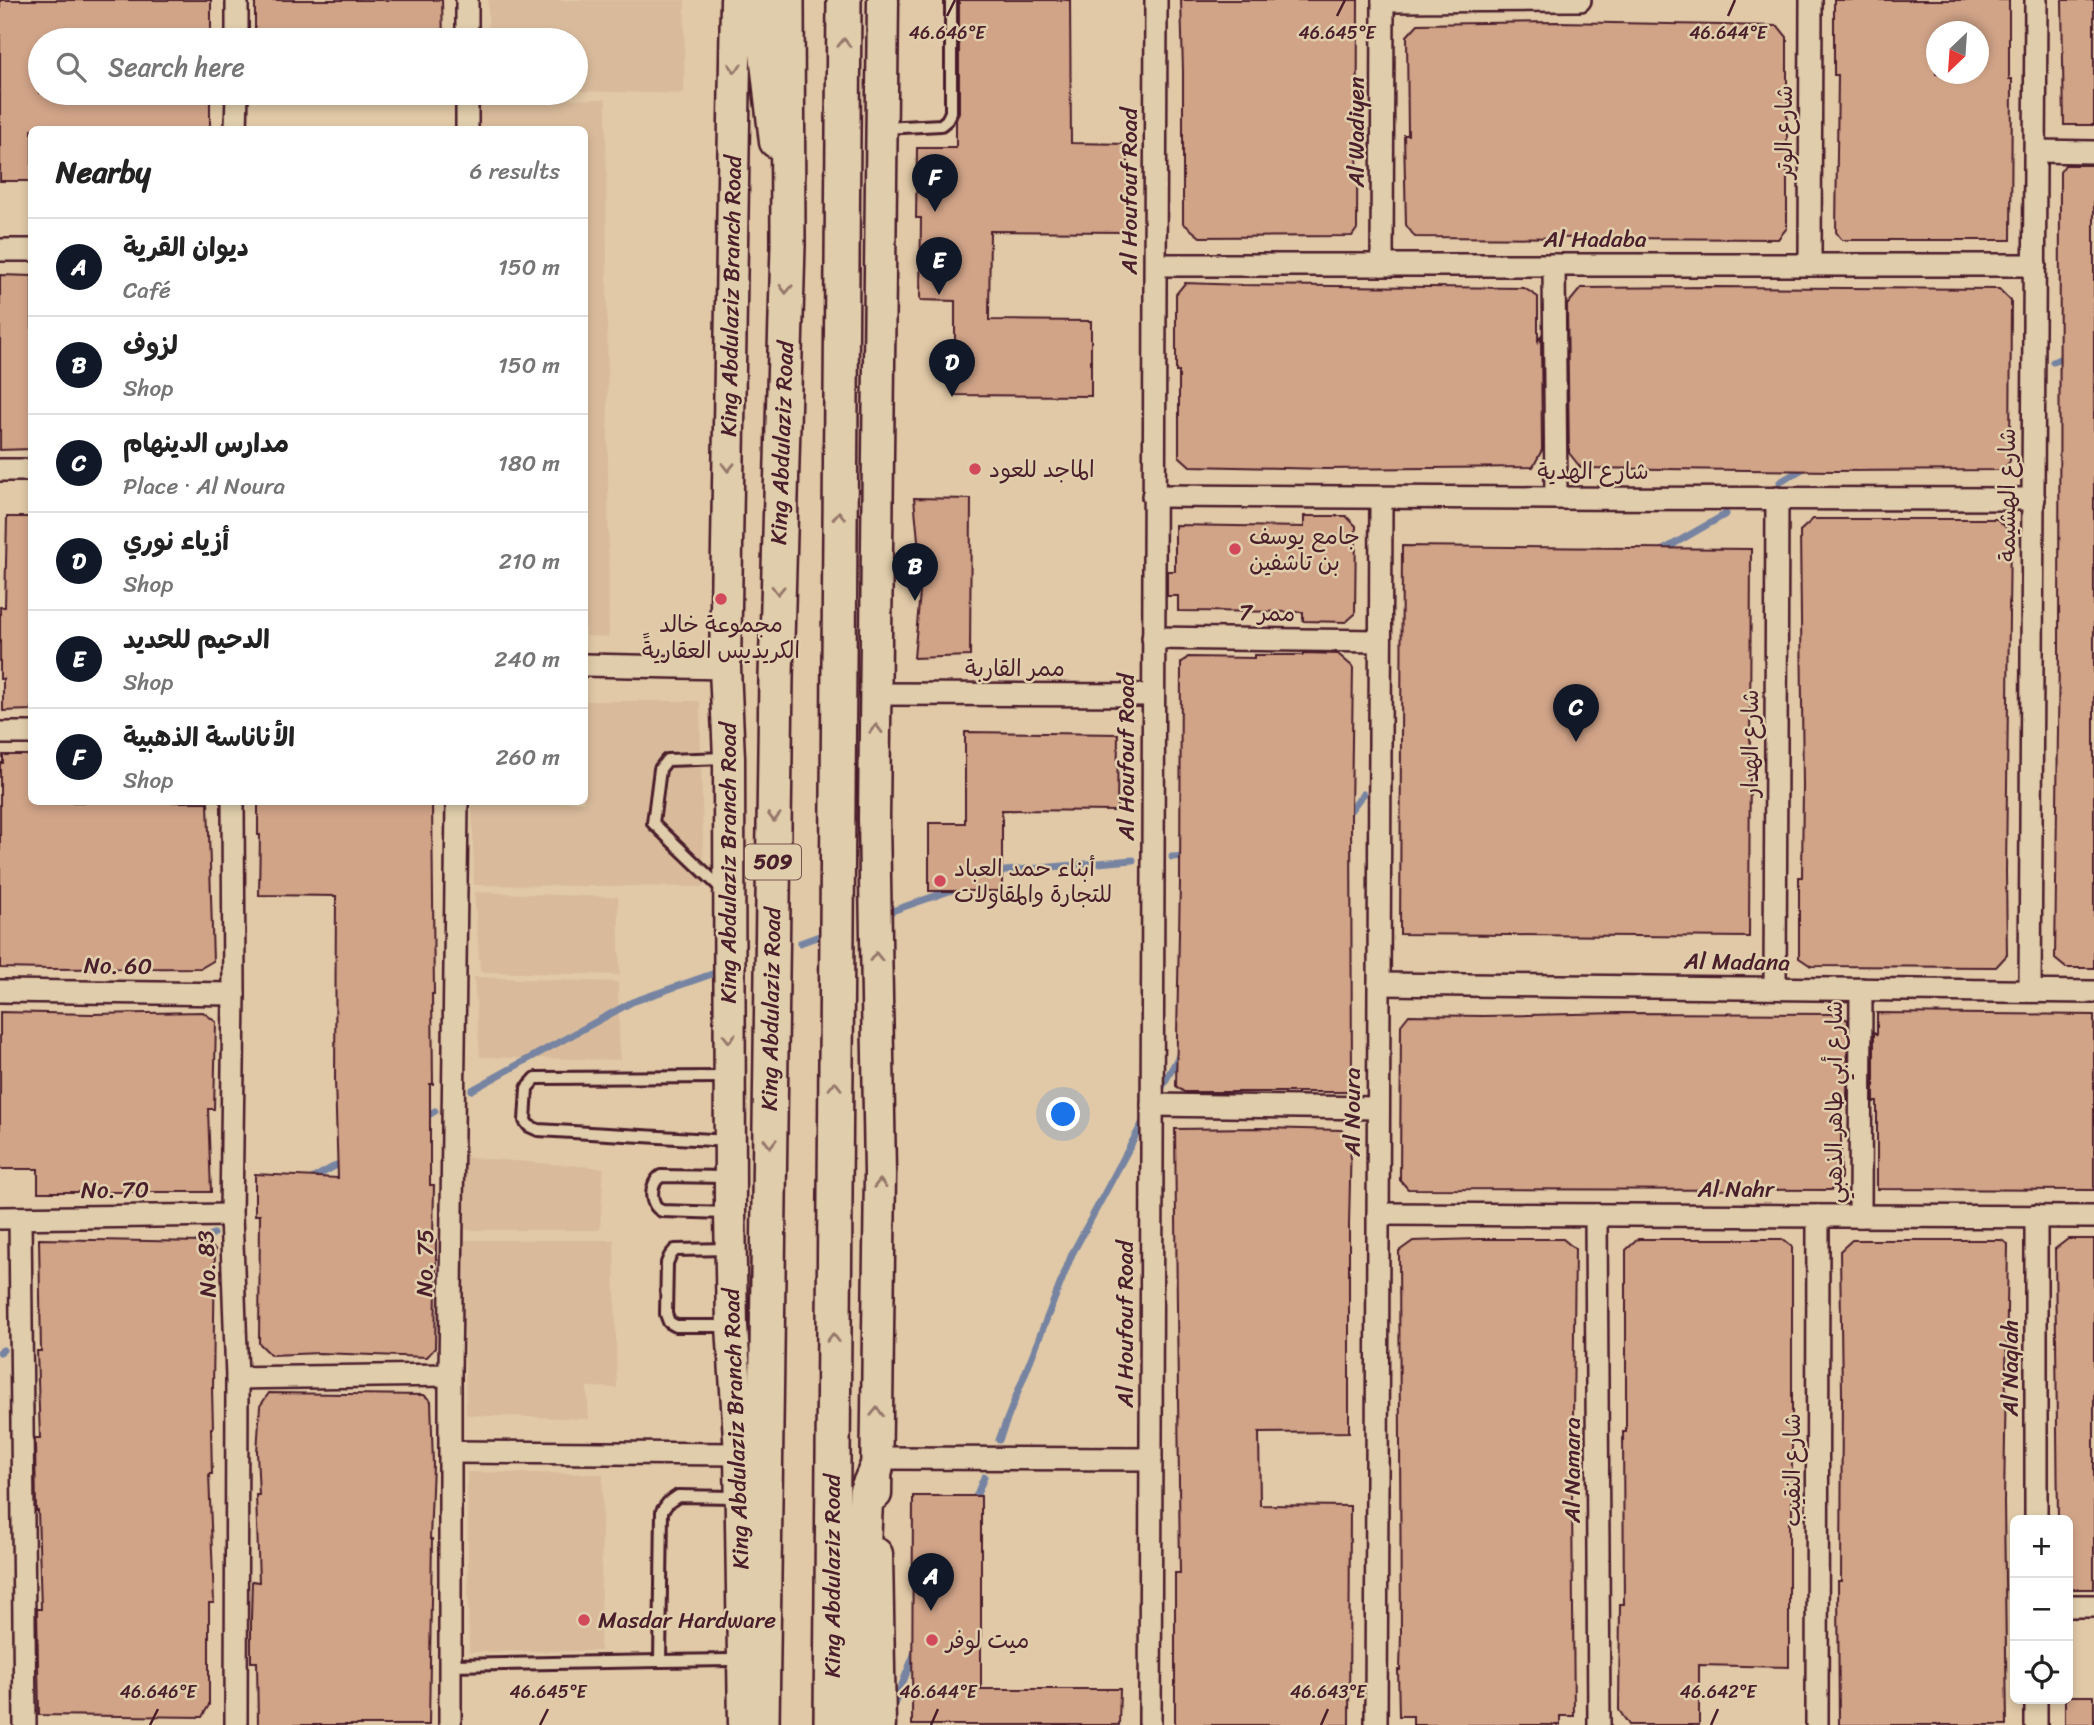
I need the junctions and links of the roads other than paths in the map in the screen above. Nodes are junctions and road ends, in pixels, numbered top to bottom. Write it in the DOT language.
graph roads {
  1 [pos="237,0"];
  2 [pos="467,0"];
  3 [pos="736,0"];
  4 [pos="758,0"];
  5 [pos="787,0"];
  6 [pos="844,0"];
  7 [pos="869,0"];
  8 [pos="883,0"];
  9 [pos="951,0"];
  10 [pos="1156,0"];
  11 [pos="1383,0"];
  12 [pos="1580,0"];
  13 [pos="1811,0"];
  14 [pos="2036,0"];
  15 [pos="237,28"];
  16 [pos="467,28"];
  17 [pos="237,105"];
  18 [pos="467,105"];
  19 [pos="236,126"];
  20 [pos="467,126"];
  21 [pos="880,128"];
  22 [pos="2036,151"];
  23 [pos="2094,152"];
  24 [pos="841,236"];
  25 [pos="788,245"];
  26 [pos="0,250"];
  27 [pos="28,250"];
  28 [pos="1156,265"];
  29 [pos="1382,265"];
  30 [pos="1554,265"];
  31 [pos="1810,265"];
  32 [pos="2035,265"];
  33 [pos="0,470"];
  34 [pos="28,470"];
  35 [pos="1153,496"];
  36 [pos="1556,497"];
  37 [pos="1381,498"];
  38 [pos="1777,498"];
  39 [pos="2034,499"];
  40 [pos="1153,638"];
  41 [pos="1380,641"];
  42 [pos="588,664"];
  43 [pos="725,668"];
  44 [pos="876,694"];
  45 [pos="1153,695"];
  46 [pos="0,733"];
  47 [pos="28,733"];
  48 [pos="729,758"];
  49 [pos="233,805"];
  50 [pos="457,805"];
  51 [pos="729,895"];
  52 [pos="1379,984"];
  53 [pos="1775,988"];
  54 [pos="1861,989"];
  55 [pos="0,991"];
  56 [pos="2031,991"];
  57 [pos="2094,992"];
  58 [pos="234,994"];
  59 [pos="729,1077"];
  60 [pos="1152,1105"];
  61 [pos="1378,1108"];
  62 [pos="729,1141"];
  63 [pos="729,1177"];
  64 [pos="730,1213"];
  65 [pos="1378,1214"];
  66 [pos="231,1215"];
  67 [pos="1596,1215"];
  68 [pos="1818,1216"];
  69 [pos="1860,1216"];
  70 [pos="2036,1216"];
  71 [pos="2094,1217"];
  72 [pos="10,1218"];
  73 [pos="731,1249"];
  74 [pos="732,1326"];
  75 [pos="450,1375"];
  76 [pos="237,1378"];
  77 [pos="451,1452"];
  78 [pos="740,1454"];
  79 [pos="1151,1459"];
  80 [pos="876,1463"];
  81 [pos="733,1497"];
  82 [pos="2036,1515"];
  83 [pos="2073,1606"];
  84 [pos="2094,1606"];
  85 [pos="660,1661"];
  86 [pos="731,1661"];
  87 [pos="451,1665"];
  88 [pos="2036,1704"];
  89 [pos="25,1725"];
  90 [pos="236,1725"];
  91 [pos="450,1725"];
  92 [pos="744,1725"];
  93 [pos="762,1725"];
  94 [pos="831,1725"];
  95 [pos="855,1725"];
  96 [pos="880,1725"];
  97 [pos="1150,1725"];
  98 [pos="1376,1725"];
  99 [pos="1599,1725"];
  100 [pos="1817,1725"];
  101 [pos="2036,1725"];
  1 -- 15 [label="street"];
  2 -- 16 [label="street"];
  3 -- 43 [label="main road, King Abdulaziz Branch Road, one-way"];
  4 -- 25 [label="main road"];
  5 -- 25 [label="main road, King Abdulaziz Road / 509"];
  24 -- 6 [label="main road, King Abdulaziz Road, one-way"];
  7 -- 24 [label="main road"];
  8 -- 21 [label="main road"];
  9 -- 21 [label="lane"];
  10 -- 28 [label="street, Al Houfouf Road"];
  11 -- 12 [label="street"];
  11 -- 29 [label="street, Al Wadiyen"];
  13 -- 31 [label="street, شارع الوتر"];
  14 -- 22 [label="street, شارع الهشيمة"];
  17 -- 19 [label="street"];
  18 -- 20 [label="street"];
  21 -- 44 [label="main road"];
  22 -- 23 [label="street"];
  22 -- 32 [label="street, شارع الهشيمة"];
  94 -- 24 [label="main road, King Abdulaziz Road, one-way"];
  25 -- 93 [label="main road, King Abdulaziz Road / 509, one-way"];
  26 -- 27 [label="street"];
  28 -- 29 [label="street, Al Hadaba"];
  28 -- 35 [label="street, Al Houfouf Road"];
  29 -- 30 [label="street, Al Hadaba"];
  30 -- 31 [label="street, Al Hadaba"];
  30 -- 36 [label="street"];
  31 -- 32 [label="street, Al Hadaba"];
  32 -- 39 [label="street, شارع الهشيمة"];
  33 -- 34 [label="street"];
  35 -- 37 [label="street, شارع الهدية"];
  35 -- 40 [label="street, Al Houfouf Road"];
  36 -- 37 [label="street, شارع الهدية"];
  36 -- 38 [label="street, شارع الهدية"];
  37 -- 41 [label="street, Al Noura"];
  38 -- 39 [label="street, شارع الهدية"];
  38 -- 53 [label="street, شارع الهدار"];
  39 -- 56 [label="street, شارع الهشيمة"];
  40 -- 41 [label="street, ممر 7"];
  40 -- 45 [label="street, Al Houfouf Road"];
  41 -- 52 [label="street, Al Noura"];
  42 -- 43 [label="street"];
  43 -- 48 [label="main road, King Abdulaziz Branch Road"];
  44 -- 45 [label="street, ممر القاربة"];
  80 -- 44 [label="main road, one-way"];
  45 -- 60 [label="street, Al Houfouf Road"];
  46 -- 47 [label="street"];
  48 -- 51 [label="main road, King Abdulaziz Branch Road"];
  48 -- 51 [label="lane"];
  49 -- 58 [label="street, No. 83"];
  50 -- 75 [label="street, No. 75"];
  51 -- 59 [label="main road, King Abdulaziz Branch Road, one-way"];
  52 -- 53 [label="street, Al Madana"];
  52 -- 61 [label="street, Al Noura"];
  53 -- 54 [label="street, Al Madana"];
  54 -- 56 [label="street, Al Madana"];
  54 -- 69 [label="street, شارع أبي طاهر الذهبي"];
  55 -- 58 [label="street, No. 60"];
  56 -- 57 [label="street, Al Madana"];
  58 -- 66 [label="street, No. 83"];
  59 -- 62 [label="main road, King Abdulaziz Branch Road"];
  59 -- 62 [label="lane"];
  60 -- 61 [label="street"];
  60 -- 79 [label="street, Al Houfouf Road"];
  61 -- 65 [label="street, Al Noura"];
  62 -- 63 [label="main road, King Abdulaziz Branch Road"];
  63 -- 64 [label="main road, King Abdulaziz Branch Road"];
  63 -- 64 [label="lane"];
  64 -- 73 [label="main road, King Abdulaziz Branch Road"];
  65 -- 67 [label="street, Al Nahr"];
  65 -- 98 [label="street, Al Noura"];
  66 -- 72 [label="street, No. 70"];
  66 -- 76 [label="street, No. 83"];
  67 -- 68 [label="street, Al Nahr"];
  67 -- 99 [label="street, Al Namara"];
  68 -- 69 [label="street, Al Nahr"];
  68 -- 100 [label="street, شارع النقيب"];
  69 -- 70 [label="street, Al Nahr"];
  70 -- 71 [label="street, Al Nahr"];
  70 -- 82 [label="street, Al Naqlah"];
  72 -- 89 [label="street"];
  73 -- 74 [label="main road, King Abdulaziz Branch Road"];
  73 -- 74 [label="lane"];
  74 -- 78 [label="main road, King Abdulaziz Branch Road"];
  75 -- 76 [label="street"];
  75 -- 77 [label="street, No. 75"];
  76 -- 90 [label="street, No. 83"];
  77 -- 78 [label="street"];
  77 -- 87 [label="street, No. 75"];
  78 -- 92 [label="main road, King Abdulaziz Branch Road"];
  79 -- 80 [label="street"];
  79 -- 97 [label="street, Al Houfouf Road"];
  80 -- 95 [label="main road"];
  80 -- 96 [label="main road"];
  81 -- 85 [label="lane"];
  83 -- 84 [label="street"];
  85 -- 86 [label="lane"];
  85 -- 87 [label="lane"];
  87 -- 91 [label="street, No. 75"];
  88 -- 101 [label="street"];
}
